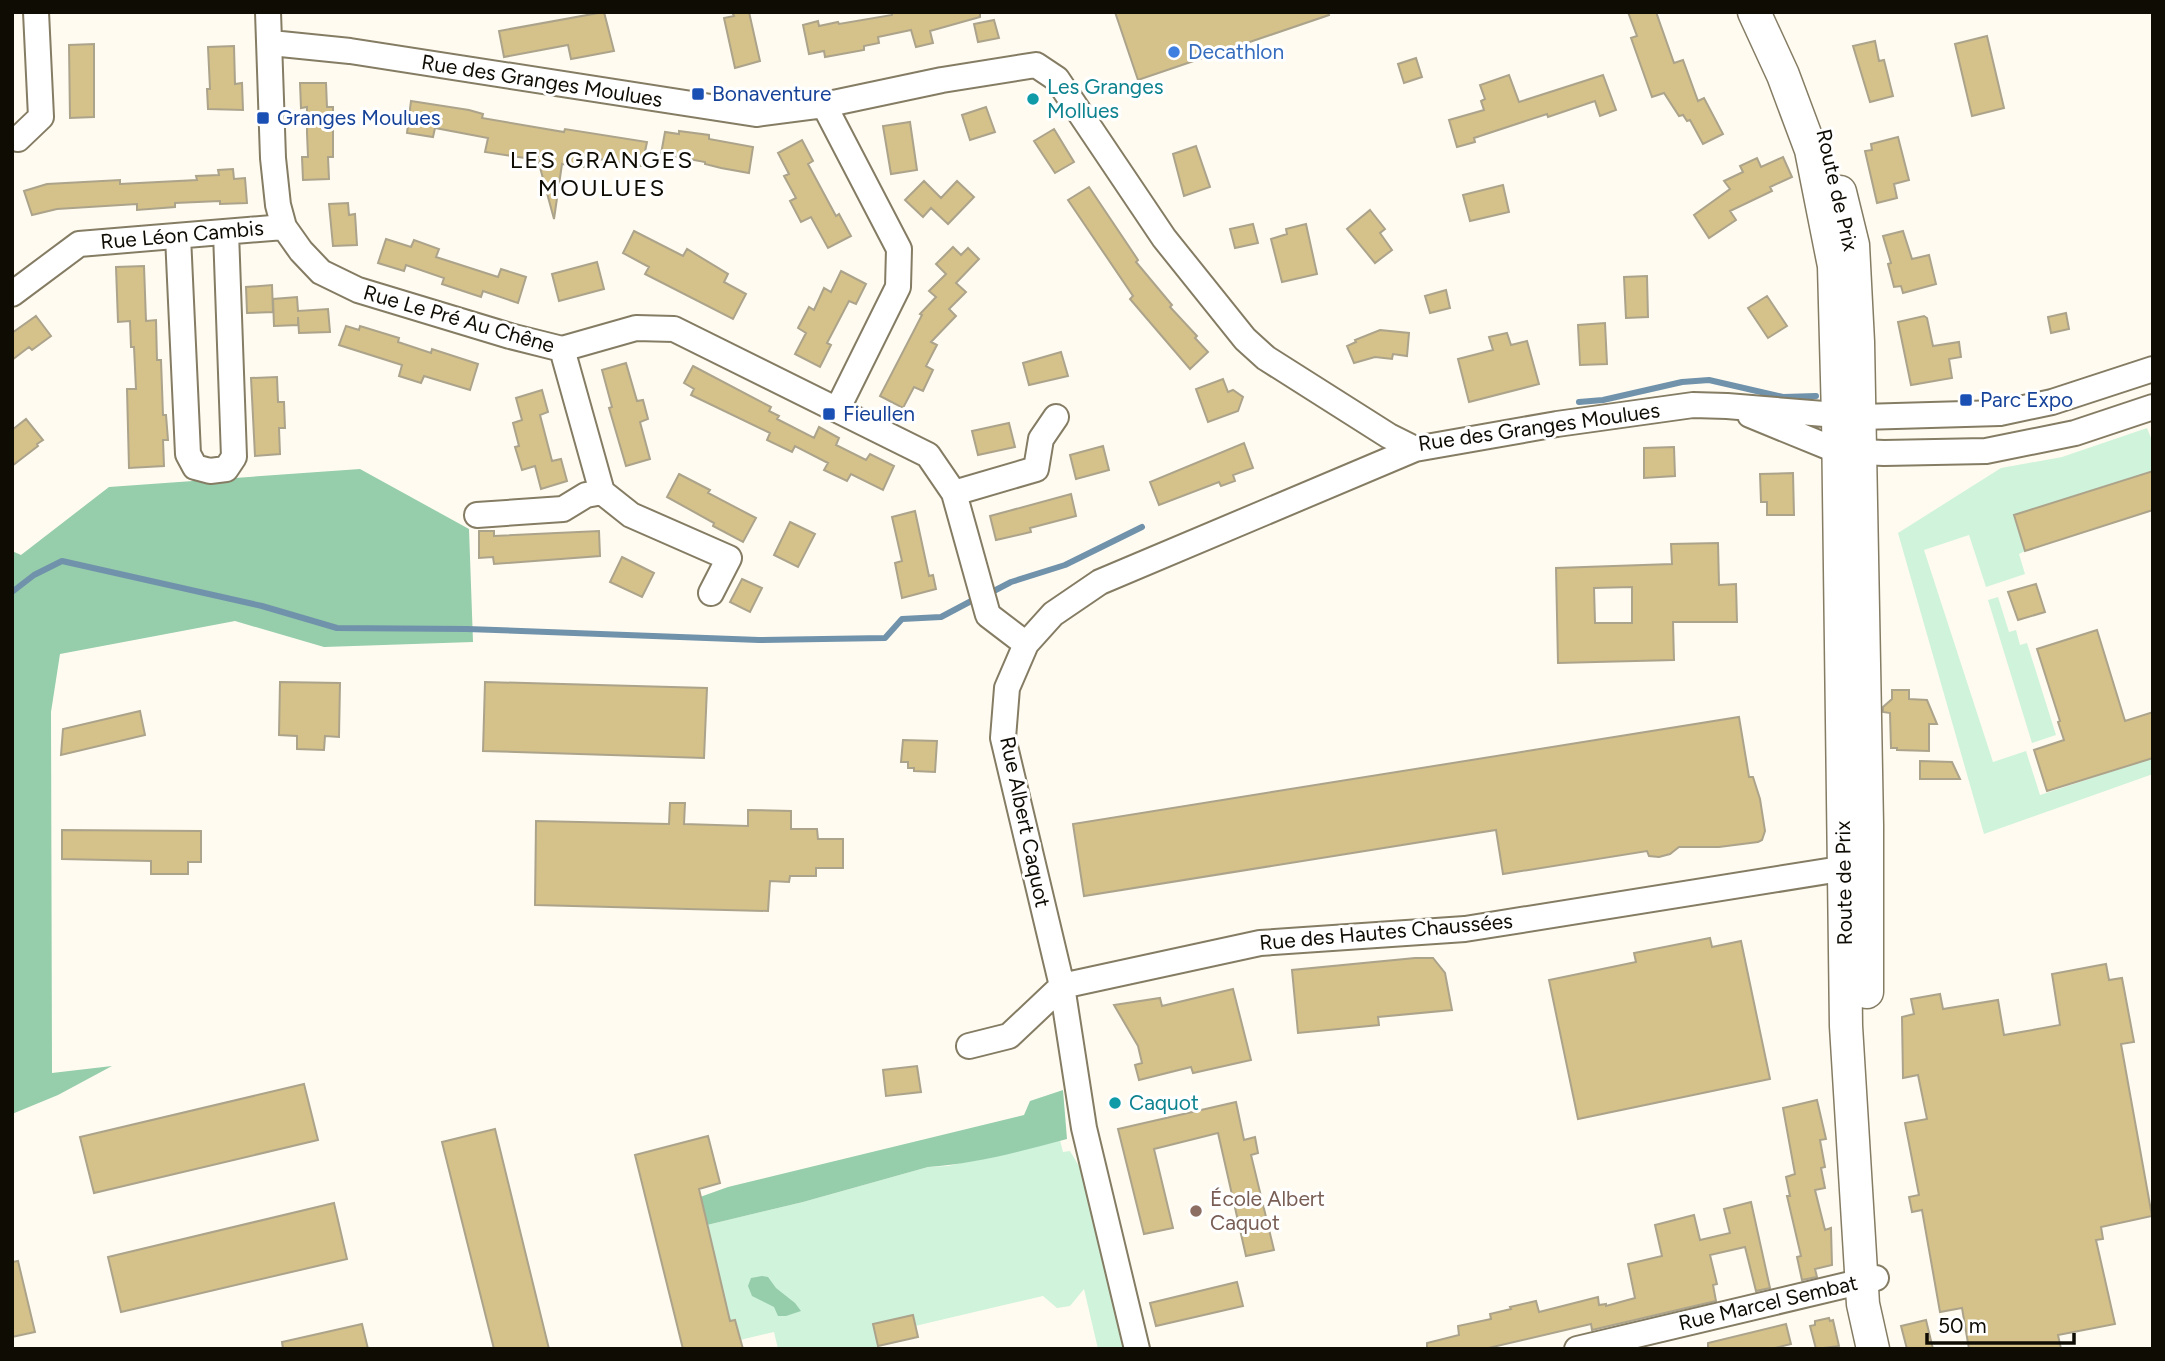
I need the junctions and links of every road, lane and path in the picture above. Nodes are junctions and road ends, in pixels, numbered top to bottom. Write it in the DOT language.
graph roads {
  1 [pos="36,12"];
  2 [pos="268,12"];
  3 [pos="1754,12"];
  4 [pos="1777,12"];
  5 [pos="271,43"];
  6 [pos="824,104"];
  7 [pos="18,139"];
  8 [pos="284,227"];
  9 [pos="226,232"];
  10 [pos="177,236"];
  11 [pos="12,294"];
  12 [pos="562,349"];
  13 [pos="2153,369"];
  14 [pos="1727,406"];
  15 [pos="2153,407"];
  16 [pos="837,410"];
  17 [pos="1849,416"];
  18 [pos="1056,417"];
  19 [pos="1415,449"];
  20 [pos="1849,452"];
  21 [pos="602,492"];
  22 [pos="954,493"];
  23 [pos="477,515"];
  24 [pos="711,593"];
  25 [pos="1026,644"];
  26 [pos="1855,867"];
  27 [pos="1062,985"];
  28 [pos="969,1046"];
  29 [pos="1869,1279"];
  30 [pos="1137,1349"];
  31 [pos="1577,1349"];
  32 [pos="1873,1349"];
  33 [pos="1887,1349"];
  1 -- 7 [label="street"];
  2 -- 5 [label="street, Rue Le Pré Au Chêne"];
  3 -- 17 [label="main road, Route de Prix"];
  4 -- 17 [label="main road, Route de Prix"];
  5 -- 6 [label="street, Rue des Granges Moulues"];
  5 -- 8 [label="street, Rue Le Pré Au Chêne"];
  6 -- 16 [label="street"];
  6 -- 19 [label="street, Rue des Granges Moulues"];
  8 -- 9 [label="street, Rue Léon Cambis"];
  8 -- 12 [label="street, Rue Le Pré Au Chêne"];
  9 -- 10 [label="street, Rue Léon Cambis"];
  9 -- 10 [label="street"];
  10 -- 11 [label="street, Rue Léon Cambis"];
  12 -- 16 [label="street, Rue Le Pré Au Chêne"];
  12 -- 21 [label="street"];
  13 -- 17 [label="street, Rue des Granges Moulues"];
  14 -- 17 [label="street, Rue des Granges Moulues"];
  14 -- 19 [label="street, Rue des Granges Moulues"];
  14 -- 20 [label="street, Rue des Granges Moulues"];
  15 -- 20 [label="street"];
  16 -- 22 [label="street, Rue Le Pré Au Chêne"];
  17 -- 20 [label="main road, Route de Prix"];
  18 -- 22 [label="street"];
  19 -- 25 [label="street, Rue Albert Caquot"];
  20 -- 26 [label="main road, Route de Prix"];
  21 -- 23 [label="street"];
  21 -- 24 [label="street"];
  22 -- 25 [label="street, Rue Le Pré Au Chêne"];
  25 -- 27 [label="street, Rue Albert Caquot"];
  26 -- 27 [label="street, Rue des Hautes Chaussées"];
  26 -- 29 [label="main road, Route de Prix"];
  27 -- 28 [label="street"];
  27 -- 30 [label="street, Rue Albert Caquot"];
  29 -- 31 [label="street, Rue Marcel Sembat"];
  29 -- 32 [label="main road, Route de Prix"];
  29 -- 33 [label="main road, Route de Prix"];
}
